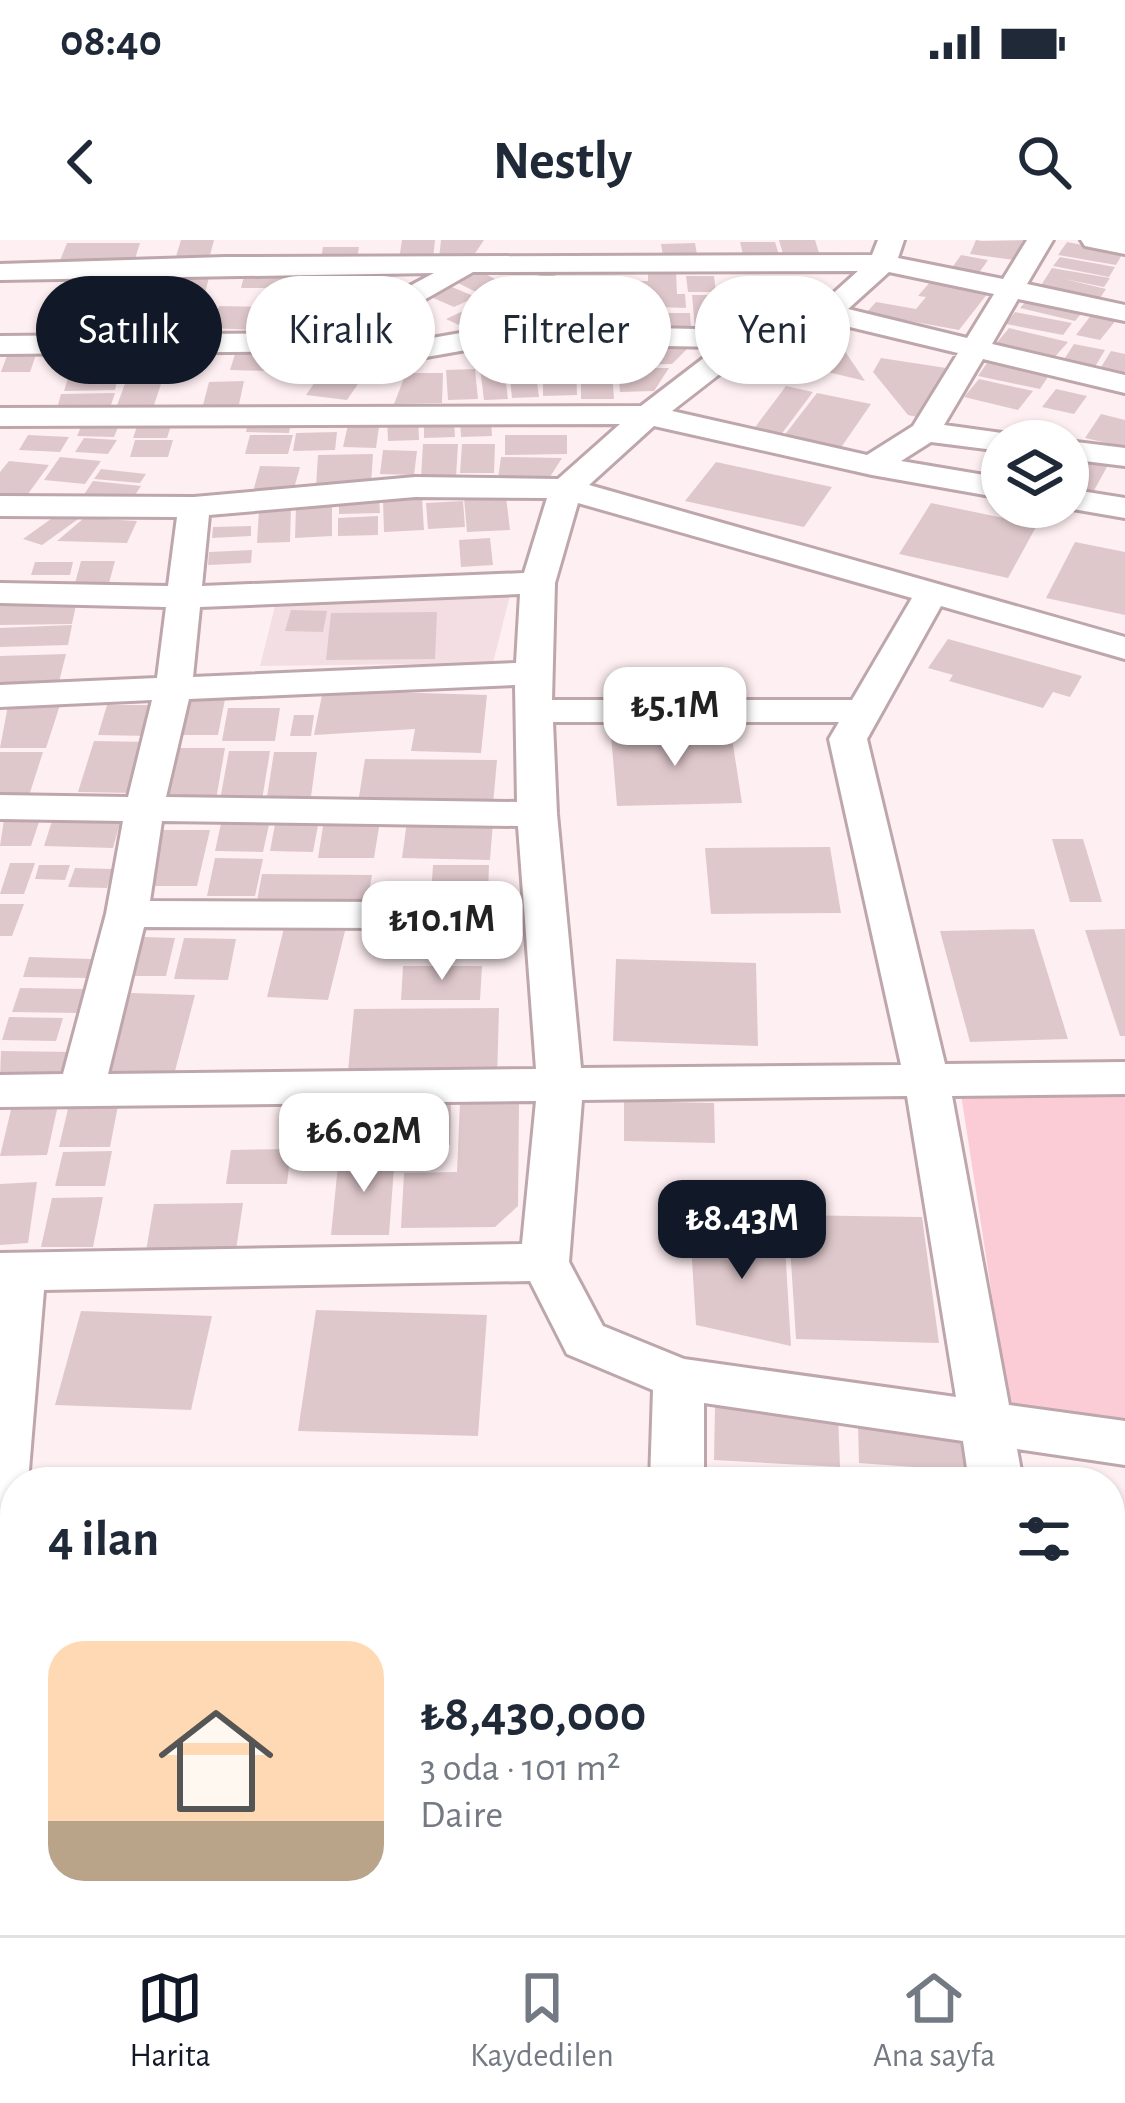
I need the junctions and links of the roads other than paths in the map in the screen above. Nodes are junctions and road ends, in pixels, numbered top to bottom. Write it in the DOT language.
graph roads {
  1 [pos="1040,240"];
  2 [pos="1094,240"];
  3 [pos="1125,246"];
  4 [pos="887,251"];
  5 [pos="228,252"];
  6 [pos="463,267"];
  7 [pos="0,272"];
  8 [pos="435,283"];
  9 [pos="1012,287"];
  10 [pos="850,290"];
  11 [pos="1125,313"];
  12 [pos="850,319"];
  13 [pos="695,338"];
  14 [pos="246,343"];
  15 [pos="0,345"];
  16 [pos="435,347"];
  17 [pos="975,352"];
  18 [pos="695,379"];
  19 [pos="381,384"];
  20 [pos="1125,384"];
  21 [pos="356,413"];
  22 [pos="648,415"];
  23 [pos="0,417"];
  24 [pos="925,432"];
  25 [pos="981,439"];
  26 [pos="1089,453"];
  27 [pos="1125,457"];
  28 [pos="872,466"];
  29 [pos="981,484"];
  30 [pos="566,489"];
  31 [pos="1089,502"];
  32 [pos="0,506"];
  33 [pos="194,507"];
  34 [pos="1125,508"];
  35 [pos="538,584"];
  36 [pos="0,593"];
  37 [pos="931,594"];
  38 [pos="184,597"];
  39 [pos="1125,648"];
  40 [pos="533,673"];
  41 [pos="174,686"];
  42 [pos="0,696"];
  43 [pos="534,711"];
  44 [pos="864,711"];
  45 [pos="0,806"];
  46 [pos="144,810"];
  47 [pos="537,814"];
  48 [pos="127,914"];
  49 [pos="390,914"];
  50 [pos="926,1077"];
  51 [pos="1125,1078"];
  52 [pos="560,1088"];
  53 [pos="81,1090"];
  54 [pos="0,1091"];
  55 [pos="545,1262"];
  56 [pos="11,1272"];
  57 [pos="679,1379"];
  58 [pos="990,1426"];
  59 [pos="1125,1443"];
  60 [pos="1,1467"];
  61 [pos="677,1467"];
  62 [pos="994,1467"];
  1 -- 9 [label="street"];
  2 -- 3 [label="street"];
  4 -- 6 [label="street"];
  4 -- 9 [label="street"];
  4 -- 10 [label="street"];
  5 -- 6 [label="street"];
  5 -- 7 [label="street"];
  6 -- 8 [label="street"];
  9 -- 11 [label="street"];
  9 -- 17 [label="street"];
  12 -- 17 [label="street"];
  13 -- 16 [label="street"];
  14 -- 15 [label="street"];
  17 -- 20 [label="street"];
  17 -- 24 [label="street"];
  18 -- 22 [label="street"];
  19 -- 21 [label="street"];
  21 -- 22 [label="street"];
  21 -- 23 [label="street"];
  22 -- 28 [label="street"];
  22 -- 30 [label="street"];
  24 -- 25 [label="street"];
  24 -- 28 [label="street"];
  26 -- 27 [label="street"];
  28 -- 29 [label="street"];
  30 -- 33 [label="street"];
  30 -- 35 [label="street"];
  30 -- 37 [label="street"];
  31 -- 34 [label="street"];
  32 -- 33 [label="street"];
  33 -- 38 [label="street"];
  35 -- 38 [label="street"];
  35 -- 40 [label="street"];
  36 -- 38 [label="street"];
  37 -- 39 [label="street"];
  37 -- 44 [label="street"];
  38 -- 41 [label="street"];
  40 -- 41 [label="street"];
  40 -- 43 [label="street"];
  41 -- 42 [label="street"];
  41 -- 46 [label="street"];
  43 -- 44 [label="street"];
  43 -- 47 [label="street"];
  44 -- 50 [label="street"];
  45 -- 46 [label="street"];
  46 -- 47 [label="street"];
  46 -- 48 [label="street"];
  47 -- 52 [label="street"];
  48 -- 49 [label="street"];
  48 -- 53 [label="street"];
  50 -- 51 [label="street"];
  50 -- 52 [label="street"];
  50 -- 58 [label="street"];
  52 -- 53 [label="street"];
  52 -- 55 [label="street"];
  53 -- 54 [label="street"];
  55 -- 56 [label="street"];
  55 -- 57 [label="street"];
  56 -- 60 [label="street"];
  57 -- 58 [label="street"];
  57 -- 61 [label="street"];
  58 -- 59 [label="street"];
  58 -- 62 [label="street"];
}
